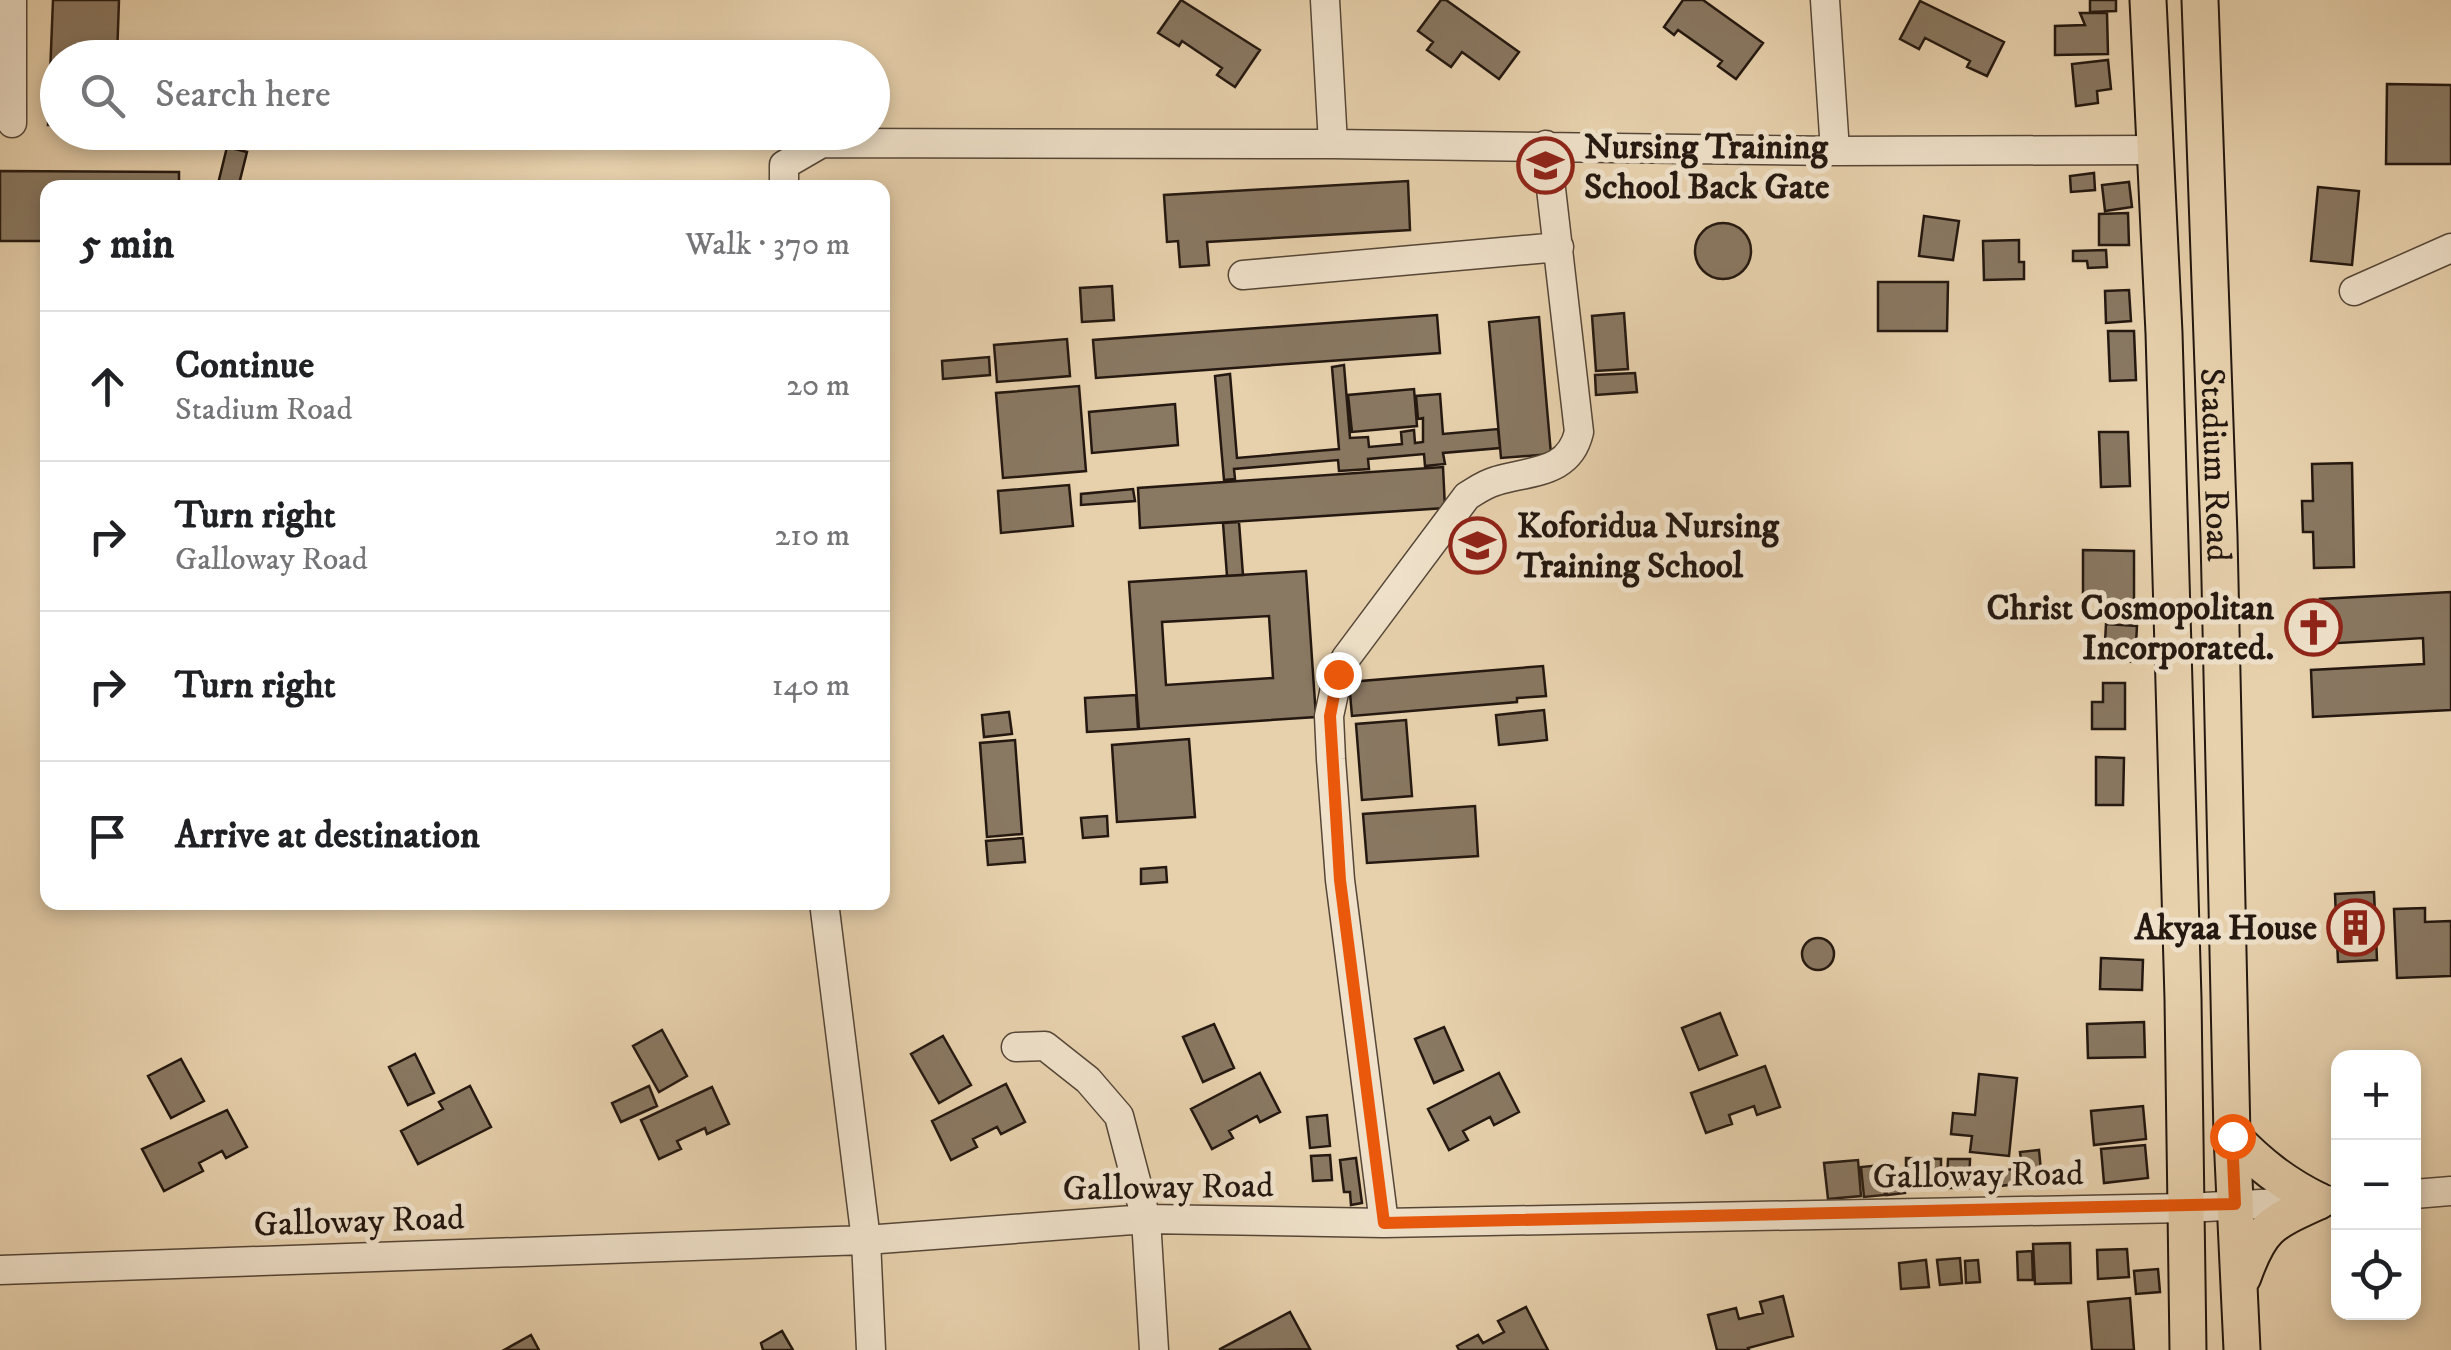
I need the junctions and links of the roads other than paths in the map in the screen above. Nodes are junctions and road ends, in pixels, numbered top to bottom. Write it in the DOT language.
graph roads {
  1 [pos="12,0"];
  2 [pos="1324,0"];
  3 [pos="1825,0"];
  4 [pos="2148,0"];
  5 [pos="2200,0"];
  6 [pos="12,123"];
  7 [pos="890,143"];
  8 [pos="1333,144"];
  9 [pos="1546,145"];
  10 [pos="810,150"];
  11 [pos="2153,150"];
  12 [pos="1835,151"];
  13 [pos="784,180"];
  14 [pos="1559,247"];
  15 [pos="2451,248"];
  16 [pos="1243,275"];
  17 [pos="2354,290"];
  18 [pos="825,910"];
  19 [pos="1016,1048"];
  20 [pos="2232,1136"];
  21 [pos="2451,1192"];
  22 [pos="2421,1194"];
  23 [pos="2329,1200"];
  24 [pos="2235,1204"];
  25 [pos="2186,1208"];
  26 [pos="1146,1219"];
  27 [pos="1384,1223"];
  28 [pos="866,1240"];
  29 [pos="0,1270"];
  30 [pos="2238,1292"];
  31 [pos="871,1350"];
  32 [pos="1154,1350"];
  33 [pos="2188,1350"];
  34 [pos="2242,1350"];
  1 -- 6 [label="street"];
  2 -- 8 [label="street"];
  3 -- 12 [label="street"];
  4 -- 11 [label="main road, Stadium Road"];
  5 -- 20 [label="main road, Stadium Road"];
  7 -- 8 [label="street"];
  8 -- 9 [label="street"];
  9 -- 12 [label="street"];
  9 -- 14 [label="street"];
  10 -- 13 [label="street"];
  11 -- 12 [label="street"];
  11 -- 25 [label="main road, Stadium Road"];
  14 -- 16 [label="street"];
  14 -- 27 [label="street"];
  15 -- 17 [label="street"];
  18 -- 28 [label="street"];
  19 -- 26 [label="street"];
  20 -- 23 [label="main road"];
  20 -- 24 [label="main road, Stadium Road"];
  21 -- 22 [label="street"];
  23 -- 24 [label="street, Galloway Road"];
  23 -- 30 [label="main road"];
  24 -- 25 [label="street, Galloway Road"];
  24 -- 30 [label="main road, Stadium Road"];
  25 -- 27 [label="street, Galloway Road"];
  25 -- 33 [label="main road, Stadium Road"];
  26 -- 27 [label="street, Galloway Road"];
  26 -- 28 [label="street, Galloway Road"];
  26 -- 32 [label="street"];
  28 -- 29 [label="street, Galloway Road"];
  28 -- 31 [label="street"];
  30 -- 34 [label="main road, Stadium Road"];
}
